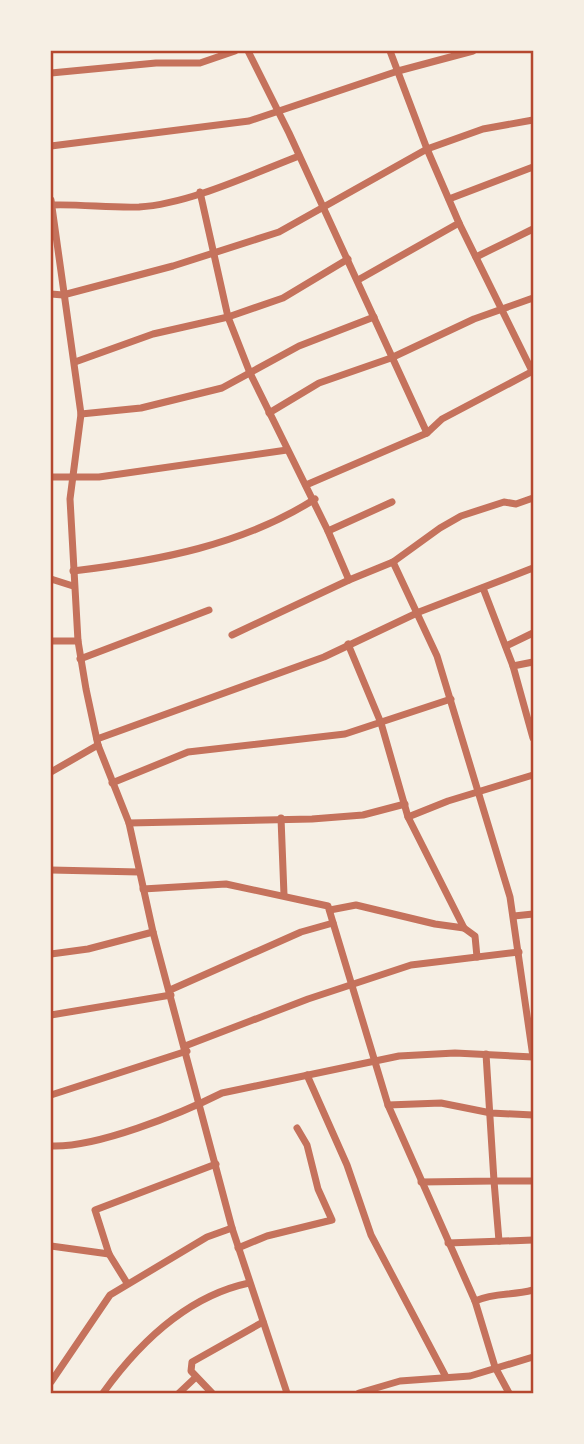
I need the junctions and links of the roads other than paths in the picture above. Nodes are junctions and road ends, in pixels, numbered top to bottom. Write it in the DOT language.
graph roads {
  1 [pos="235,51"];
  2 [pos="248,51"];
  3 [pos="390,51"];
  4 [pos="474,51"];
  5 [pos="397,71"];
  6 [pos="51,73"];
  7 [pos="280,113"];
  8 [pos="533,120"];
  9 [pos="51,146"];
  10 [pos="426,149"];
  11 [pos="299,156"];
  12 [pos="533,167"];
  13 [pos="200,192"];
  14 [pos="449,199"];
  15 [pos="51,202"];
  16 [pos="322,208"];
  17 [pos="459,223"];
  18 [pos="533,229"];
  19 [pos="213,254"];
  20 [pos="476,257"];
  21 [pos="348,259"];
  22 [pos="358,280"];
  23 [pos="51,294"];
  24 [pos="63,295"];
  25 [pos="533,298"];
  26 [pos="502,308"];
  27 [pos="228,317"];
  28 [pos="374,317"];
  29 [pos="391,358"];
  30 [pos="75,362"];
  31 [pos="533,371"];
  32 [pos="250,373"];
  33 [pos="269,413"];
  34 [pos="81,414"];
  35 [pos="427,433"];
  36 [pos="286,450"];
  37 [pos="51,477"];
  38 [pos="71,477"];
  39 [pos="306,485"];
  40 [pos="533,498"];
  41 [pos="315,499"];
  42 [pos="392,502"];
  43 [pos="328,531"];
  44 [pos="393,562"];
  45 [pos="533,568"];
  46 [pos="73,571"];
  47 [pos="51,579"];
  48 [pos="349,580"];
  49 [pos="74,586"];
  50 [pos="483,588"];
  51 [pos="209,610"];
  52 [pos="419,612"];
  53 [pos="533,633"];
  54 [pos="232,635"];
  55 [pos="51,641"];
  56 [pos="78,641"];
  57 [pos="348,644"];
  58 [pos="506,646"];
  59 [pos="80,659"];
  60 [pos="533,662"];
  61 [pos="513,666"];
  62 [pos="451,699"];
  63 [pos="381,723"];
  64 [pos="533,738"];
  65 [pos="97,742"];
  66 [pos="51,772"];
  67 [pos="533,775"];
  68 [pos="112,783"];
  69 [pos="479,790"];
  70 [pos="404,804"];
  71 [pos="408,817"];
  72 [pos="281,818"];
  73 [pos="129,823"];
  74 [pos="51,870"];
  75 [pos="139,872"];
  76 [pos="143,889"];
  77 [pos="284,895"];
  78 [pos="330,910"];
  79 [pos="533,914"];
  80 [pos="514,916"];
  81 [pos="333,923"];
  82 [pos="464,928"];
  83 [pos="153,932"];
  84 [pos="519,952"];
  85 [pos="51,954"];
  86 [pos="478,957"];
  87 [pos="353,985"];
  88 [pos="171,993"];
  89 [pos="51,1015"];
  90 [pos="186,1049"];
  91 [pos="486,1054"];
  92 [pos="533,1057"];
  93 [pos="374,1061"];
  94 [pos="307,1075"];
  95 [pos="51,1095"];
  96 [pos="199,1104"];
  97 [pos="388,1105"];
  98 [pos="491,1113"];
  99 [pos="533,1115"];
  100 [pos="297,1128"];
  101 [pos="51,1146"];
  102 [pos="216,1164"];
  103 [pos="494,1181"];
  104 [pos="533,1181"];
  105 [pos="421,1182"];
  106 [pos="232,1228"];
  107 [pos="533,1240"];
  108 [pos="499,1241"];
  109 [pos="448,1243"];
  110 [pos="51,1246"];
  111 [pos="238,1248"];
  112 [pos="108,1254"];
  113 [pos="127,1283"];
  114 [pos="249,1283"];
  115 [pos="533,1290"];
  116 [pos="475,1301"];
  117 [pos="263,1322"];
  118 [pos="533,1357"];
  119 [pos="495,1367"];
  120 [pos="196,1377"];
  121 [pos="446,1377"];
  122 [pos="51,1382"];
  123 [pos="103,1393"];
  124 [pos="179,1393"];
  125 [pos="212,1393"];
  126 [pos="288,1393"];
  127 [pos="359,1393"];
  128 [pos="509,1393"];
  1 -- 6 [label="street"];
  2 -- 7 [label="street"];
  3 -- 5 [label="street"];
  4 -- 5 [label="street"];
  5 -- 7 [label="street"];
  5 -- 10 [label="street"];
  7 -- 9 [label="street"];
  7 -- 11 [label="street"];
  8 -- 10 [label="street"];
  10 -- 14 [label="street"];
  10 -- 16 [label="street"];
  11 -- 13 [label="street"];
  11 -- 16 [label="street"];
  12 -- 14 [label="street"];
  13 -- 15 [label="street"];
  13 -- 19 [label="street"];
  14 -- 17 [label="street"];
  15 -- 24 [label="street"];
  16 -- 19 [label="street"];
  16 -- 21 [label="street"];
  17 -- 20 [label="street"];
  17 -- 22 [label="street"];
  18 -- 20 [label="street"];
  19 -- 24 [label="street"];
  19 -- 27 [label="street"];
  20 -- 26 [label="street"];
  21 -- 22 [label="street"];
  21 -- 27 [label="street"];
  22 -- 28 [label="street"];
  23 -- 24 [label="street"];
  24 -- 30 [label="street"];
  25 -- 26 [label="street"];
  26 -- 29 [label="street"];
  26 -- 31 [label="street"];
  27 -- 30 [label="street"];
  27 -- 32 [label="street"];
  28 -- 29 [label="street"];
  28 -- 32 [label="street"];
  29 -- 33 [label="street"];
  29 -- 35 [label="street"];
  30 -- 34 [label="street"];
  31 -- 35 [label="street"];
  32 -- 33 [label="street"];
  32 -- 34 [label="street"];
  33 -- 36 [label="street"];
  34 -- 38 [label="street"];
  35 -- 39 [label="street"];
  36 -- 38 [label="street"];
  36 -- 39 [label="street"];
  37 -- 38 [label="street"];
  38 -- 46 [label="street"];
  39 -- 41 [label="street"];
  40 -- 44 [label="street"];
  41 -- 43 [label="street"];
  41 -- 46 [label="street"];
  42 -- 43 [label="street"];
  43 -- 48 [label="street"];
  44 -- 48 [label="street"];
  44 -- 52 [label="street"];
  45 -- 50 [label="street"];
  46 -- 49 [label="street"];
  47 -- 49 [label="street"];
  48 -- 54 [label="street"];
  49 -- 56 [label="street"];
  50 -- 52 [label="street"];
  50 -- 58 [label="street"];
  51 -- 59 [label="street"];
  52 -- 57 [label="street"];
  52 -- 62 [label="street"];
  53 -- 58 [label="street"];
  55 -- 56 [label="street"];
  56 -- 59 [label="street"];
  57 -- 63 [label="street"];
  57 -- 65 [label="street"];
  58 -- 61 [label="street"];
  59 -- 65 [label="street"];
  60 -- 61 [label="street"];
  61 -- 64 [label="street"];
  62 -- 63 [label="street"];
  62 -- 69 [label="street"];
  63 -- 68 [label="street"];
  63 -- 70 [label="street"];
  65 -- 66 [label="street"];
  65 -- 68 [label="street"];
  67 -- 69 [label="street"];
  68 -- 73 [label="street"];
  69 -- 71 [label="street"];
  69 -- 80 [label="street"];
  70 -- 71 [label="street"];
  70 -- 72 [label="street"];
  71 -- 82 [label="street"];
  72 -- 73 [label="street"];
  72 -- 77 [label="street"];
  73 -- 75 [label="street"];
  74 -- 75 [label="street"];
  75 -- 76 [label="street"];
  76 -- 77 [label="street"];
  76 -- 83 [label="street"];
  77 -- 78 [label="street"];
  78 -- 81 [label="street"];
  78 -- 82 [label="street"];
  79 -- 80 [label="street"];
  80 -- 84 [label="street"];
  81 -- 87 [label="street"];
  81 -- 88 [label="street"];
  82 -- 86 [label="street"];
  83 -- 85 [label="street"];
  83 -- 88 [label="street"];
  84 -- 86 [label="street"];
  84 -- 92 [label="street"];
  86 -- 87 [label="street"];
  87 -- 90 [label="street"];
  87 -- 93 [label="street"];
  88 -- 89 [label="street"];
  88 -- 90 [label="street"];
  90 -- 95 [label="street"];
  90 -- 96 [label="street"];
  91 -- 92 [label="street"];
  91 -- 93 [label="street"];
  91 -- 98 [label="street"];
  93 -- 94 [label="street"];
  93 -- 97 [label="street"];
  94 -- 96 [label="street"];
  94 -- 121 [label="street"];
  96 -- 101 [label="street"];
  96 -- 102 [label="street"];
  97 -- 98 [label="street"];
  97 -- 105 [label="street"];
  98 -- 99 [label="street"];
  98 -- 103 [label="street"];
  100 -- 111 [label="street"];
  102 -- 106 [label="street"];
  102 -- 112 [label="street"];
  103 -- 104 [label="street"];
  103 -- 105 [label="street"];
  103 -- 108 [label="street"];
  105 -- 109 [label="street"];
  106 -- 111 [label="street"];
  106 -- 113 [label="street"];
  107 -- 108 [label="street"];
  108 -- 109 [label="street"];
  109 -- 116 [label="street"];
  110 -- 112 [label="street"];
  111 -- 114 [label="street"];
  112 -- 113 [label="street"];
  113 -- 122 [label="street"];
  114 -- 117 [label="street"];
  114 -- 123 [label="street"];
  115 -- 116 [label="street"];
  116 -- 119 [label="street"];
  117 -- 120 [label="street"];
  117 -- 126 [label="street"];
  118 -- 119 [label="street"];
  119 -- 121 [label="street"];
  119 -- 128 [label="street"];
  120 -- 124 [label="street"];
  120 -- 125 [label="street"];
  121 -- 127 [label="street"];
}
